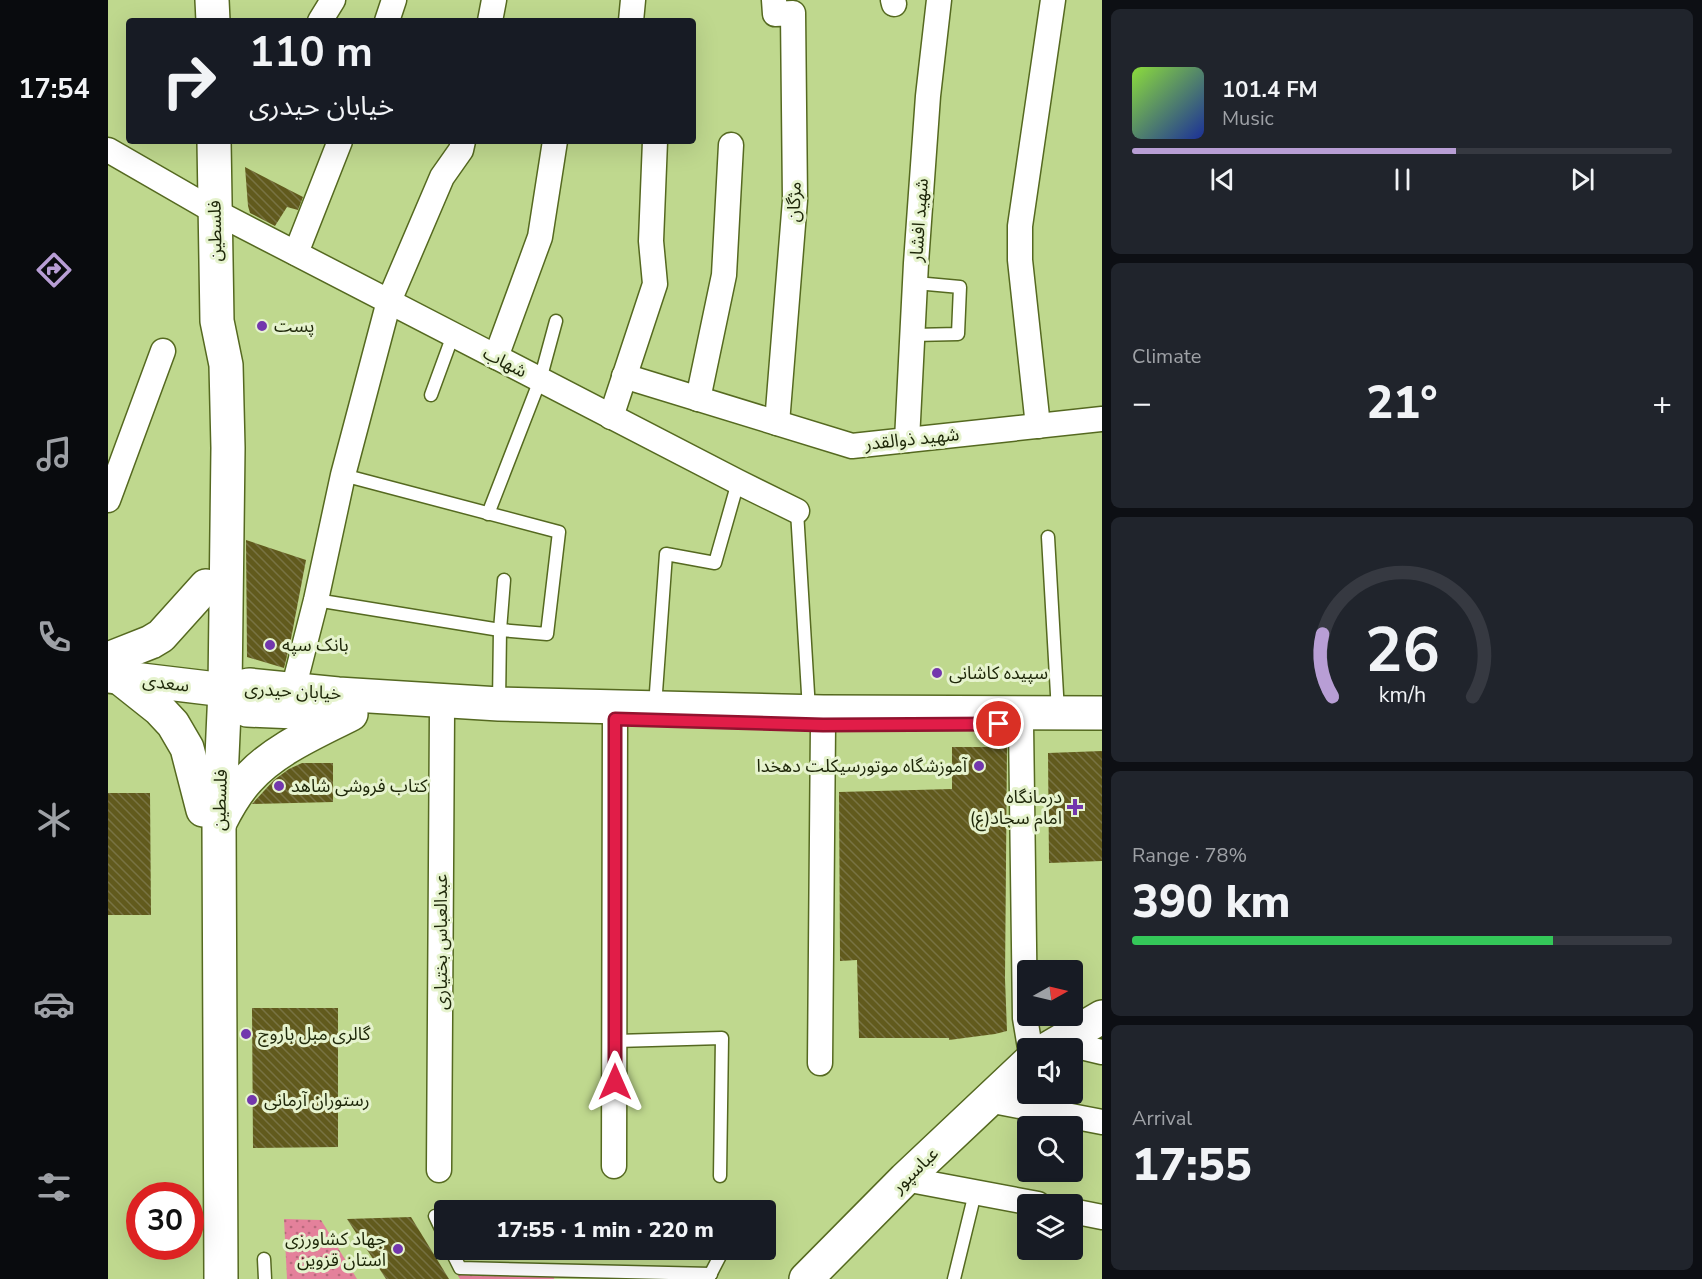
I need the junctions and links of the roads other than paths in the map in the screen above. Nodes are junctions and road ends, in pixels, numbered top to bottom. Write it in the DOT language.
graph roads {
  1 [pos="212,0"];
  2 [pos="333,0"];
  3 [pos="394,0"];
  4 [pos="494,0"];
  5 [pos="633,0"];
  6 [pos="774,0"];
  7 [pos="939,0"];
  8 [pos="1053,0"];
  9 [pos="213,18"];
  10 [pos="322,18"];
  11 [pos="388,18"];
  12 [pos="491,18"];
  13 [pos="631,18"];
  14 [pos="214,144"];
  15 [pos="339,144"];
  16 [pos="462,144"];
  17 [pos="555,144"];
  18 [pos="655,144"];
  19 [pos="731,145"];
  20 [pos="108,150"];
  21 [pos="214,211"];
  22 [pos="296,253"];
  23 [pos="916,284"];
  24 [pos="389,301"];
  25 [pos="217,321"];
  26 [pos="556,321"];
  27 [pos="453,334"];
  28 [pos="913,335"];
  29 [pos="163,351"];
  30 [pos="495,357"];
  31 [pos="624,376"];
  32 [pos="540,380"];
  33 [pos="431,395"];
  34 [pos="698,399"];
  35 [pos="611,417"];
  36 [pos="1102,419"];
  37 [pos="777,423"];
  38 [pos="1038,426"];
  39 [pos="907,440"];
  40 [pos="343,475"];
  41 [pos="738,482"];
  42 [pos="108,500"];
  43 [pos="797,511"];
  44 [pos="488,514"];
  45 [pos="1048,537"];
  46 [pos="504,580"];
  47 [pos="206,586"];
  48 [pos="315,600"];
  49 [pos="500,630"];
  50 [pos="112,671"];
  51 [pos="215,689"];
  52 [pos="293,690"];
  53 [pos="499,704"];
  54 [pos="655,708"];
  55 [pos="442,713"];
  56 [pos="1058,713"];
  57 [pos="1102,713"];
  58 [pos="351,714"];
  59 [pos="816,718"];
  60 [pos="615,719"];
  61 [pos="1021,724"];
  62 [pos="1102,724"];
  63 [pos="211,817"];
  64 [pos="1102,1017"];
  65 [pos="1040,1038"];
  66 [pos="1061,1038"];
  67 [pos="616,1041"];
  68 [pos="1083,1050"];
  69 [pos="1102,1052"];
  70 [pos="820,1063"];
  71 [pos="1017,1073"];
  72 [pos="988,1100"];
  73 [pos="1102,1122"];
  74 [pos="614,1166"];
  75 [pos="439,1170"];
  76 [pos="720,1176"];
  77 [pos="905,1179"];
  78 [pos="975,1193"];
  79 [pos="1017,1200"];
  80 [pos="1083,1213"];
  81 [pos="1102,1217"];
  82 [pos="264,1259"];
  83 [pos="456,1260"];
  84 [pos="718,1260"];
  85 [pos="710,1276"];
  86 [pos="204,1279"];
  87 [pos="221,1279"];
  88 [pos="265,1279"];
  89 [pos="806,1279"];
  90 [pos="954,1279"];
  1 -- 9 [label="main road"];
  2 -- 10 [label="street"];
  3 -- 11 [label="street"];
  4 -- 12 [label="street"];
  5 -- 13 [label="street"];
  6 -- 37 [label="street, مژگان"];
  7 -- 23 [label="street, شهید افشار"];
  8 -- 38 [label="street"];
  14 -- 21 [label="main road, فلسطین"];
  15 -- 22 [label="street"];
  16 -- 24 [label="street"];
  17 -- 30 [label="street"];
  18 -- 31 [label="street"];
  19 -- 34 [label="street"];
  20 -- 21 [label="street, شهاب"];
  21 -- 22 [label="street, شهاب"];
  21 -- 25 [label="main road, فلسطین"];
  22 -- 24 [label="street, شهاب"];
  23 -- 28 [label="street, شهید افشار"];
  23 -- 28 [label="lane"];
  24 -- 27 [label="street, شهاب"];
  24 -- 40 [label="street"];
  25 -- 47 [label="main road, فلسطین"];
  25 -- 51 [label="main road, فلسطین"];
  26 -- 32 [label="lane"];
  27 -- 30 [label="street, شهاب"];
  27 -- 33 [label="lane"];
  28 -- 39 [label="street, شهید افشار"];
  29 -- 42 [label="street"];
  30 -- 32 [label="street, شهاب"];
  31 -- 34 [label="street, شهید ذوالقدر"];
  31 -- 35 [label="street"];
  32 -- 35 [label="street, شهاب"];
  32 -- 44 [label="lane"];
  34 -- 37 [label="street, شهید ذوالقدر"];
  35 -- 41 [label="street, شهاب"];
  36 -- 38 [label="street, شهید ذوالقدر"];
  37 -- 39 [label="street, شهید ذوالقدر"];
  38 -- 39 [label="street, شهید ذوالقدر"];
  40 -- 44 [label="lane"];
  40 -- 48 [label="street"];
  41 -- 43 [label="street, شهاب"];
  41 -- 54 [label="lane"];
  43 -- 59 [label="lane"];
  44 -- 49 [label="lane"];
  45 -- 56 [label="lane"];
  46 -- 49 [label="lane"];
  47 -- 50 [label="main road"];
  47 -- 51 [label="main road, فلسطین"];
  48 -- 49 [label="lane"];
  48 -- 52 [label="street"];
  49 -- 53 [label="lane"];
  50 -- 51 [label="main road, سعدی"];
  50 -- 63 [label="main road"];
  51 -- 52 [label="main road, خیابان حیدری"];
  51 -- 58 [label="main road, خیابان حیدری"];
  51 -- 63 [label="main road, فلسطین"];
  52 -- 53 [label="main road, خیابان حیدری"];
  53 -- 54 [label="main road, خیابان حیدری"];
  54 -- 59 [label="main road, خیابان حیدری"];
  55 -- 58 [label="main road, خیابان حیدری"];
  55 -- 60 [label="main road, خیابان حیدری"];
  55 -- 75 [label="street, عبدالعباس بختیاری"];
  56 -- 57 [label="main road, خیابان حیدری"];
  56 -- 59 [label="main road, خیابان حیدری"];
  58 -- 63 [label="main road"];
  59 -- 60 [label="main road, خیابان حیدری"];
  59 -- 61 [label="main road, خیابان حیدری"];
  59 -- 70 [label="street"];
  60 -- 67 [label="street"];
  61 -- 62 [label="main road, خیابان حیدری"];
  61 -- 65 [label="street"];
  63 -- 86 [label="main road, فلسطین"];
  63 -- 87 [label="main road, فلسطین"];
  64 -- 66 [label="main road"];
  67 -- 74 [label="street"];
  67 -- 76 [label="lane"];
  68 -- 69 [label="street"];
  71 -- 72 [label="main road, عباسپور"];
  72 -- 73 [label="street"];
  72 -- 77 [label="main road, عباسپور"];
  77 -- 78 [label="street"];
  77 -- 89 [label="main road, عباسپور"];
  78 -- 79 [label="street"];
  78 -- 90 [label="lane"];
  80 -- 81 [label="street"];
  82 -- 88 [label="lane"];
  83 -- 85 [label="lane"];
  84 -- 85 [label="lane"];
}
